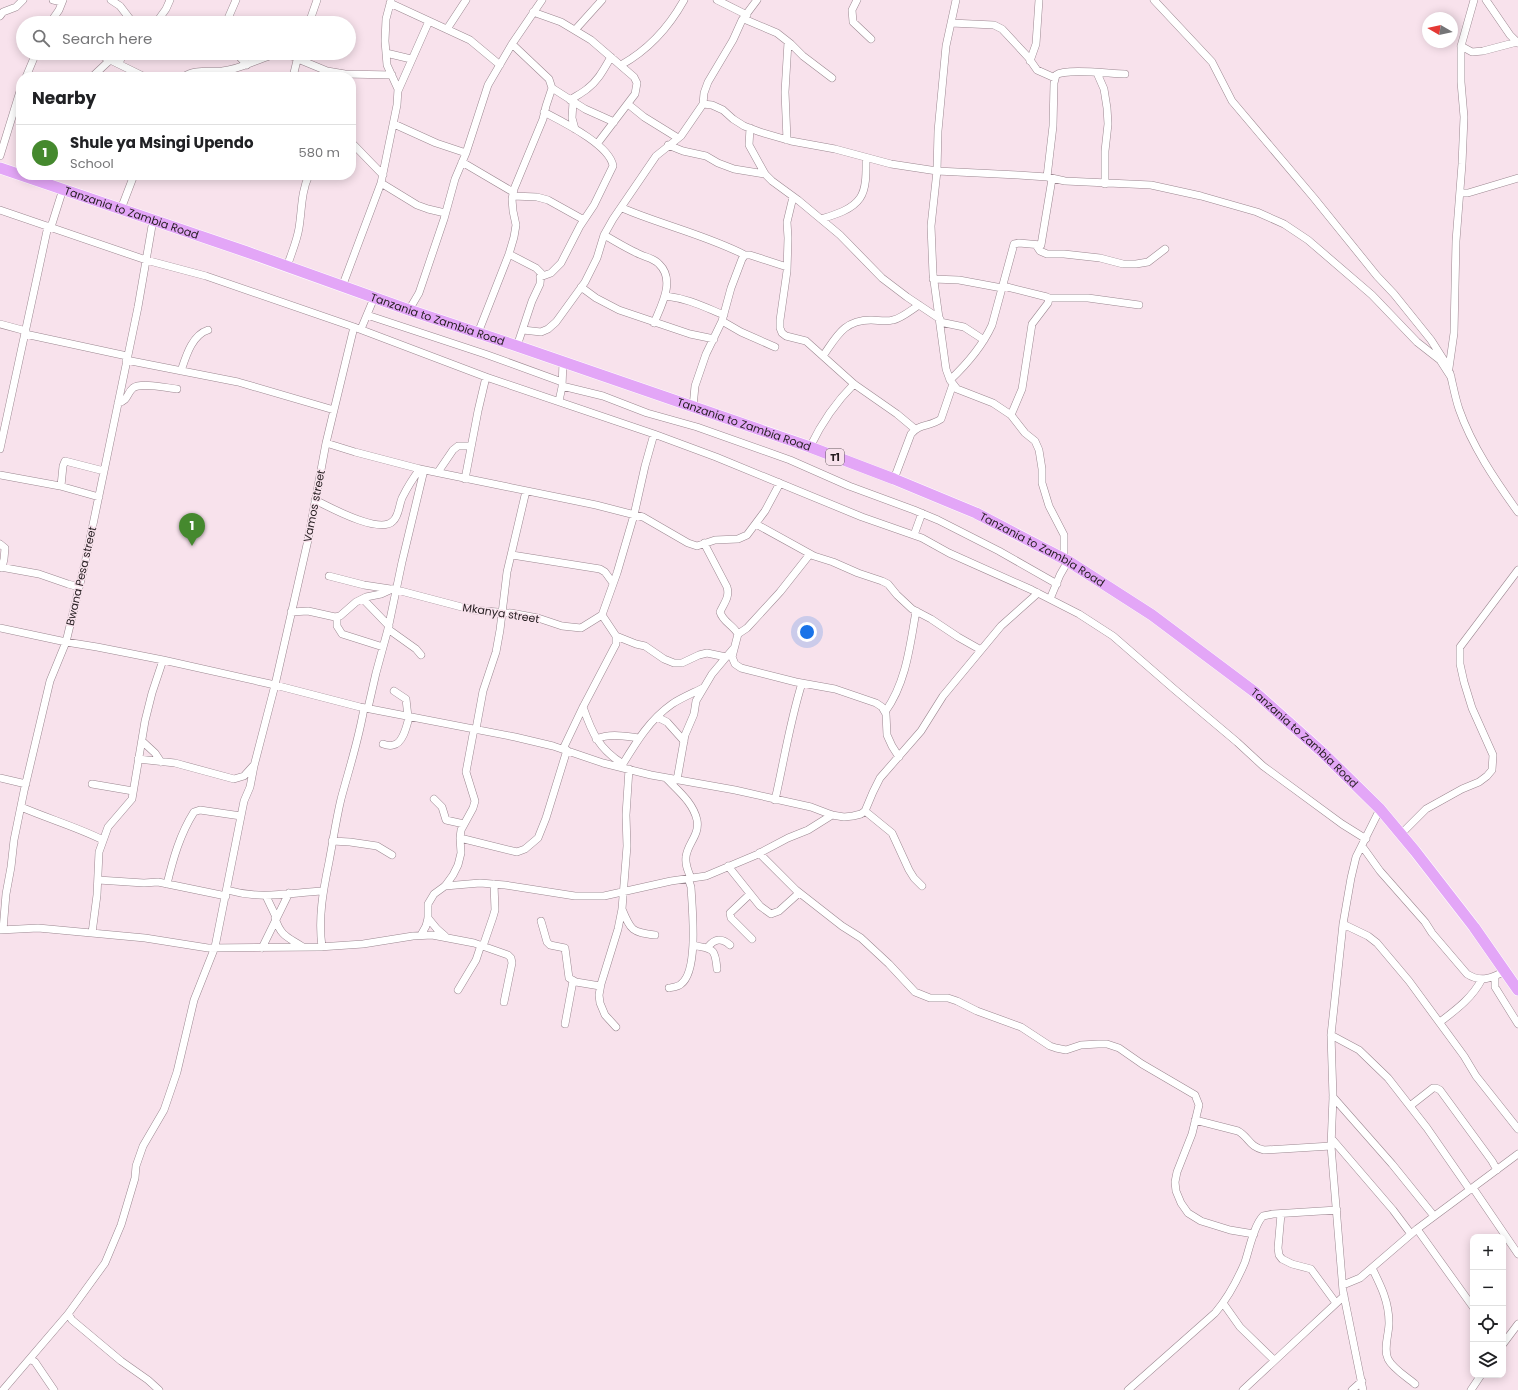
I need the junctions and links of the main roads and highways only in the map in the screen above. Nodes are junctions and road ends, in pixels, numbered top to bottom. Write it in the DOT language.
graph roads {
  1 [pos="0,168"];
  2 [pos="16,173"];
  3 [pos="36,180"];
  4 [pos="1518,990"];
  1 -- 2 [label="highway, Tanzania to Zambia Road / T1"];
  3 -- 4 [label="highway, Tanzania to Zambia Road / T1"];
}
